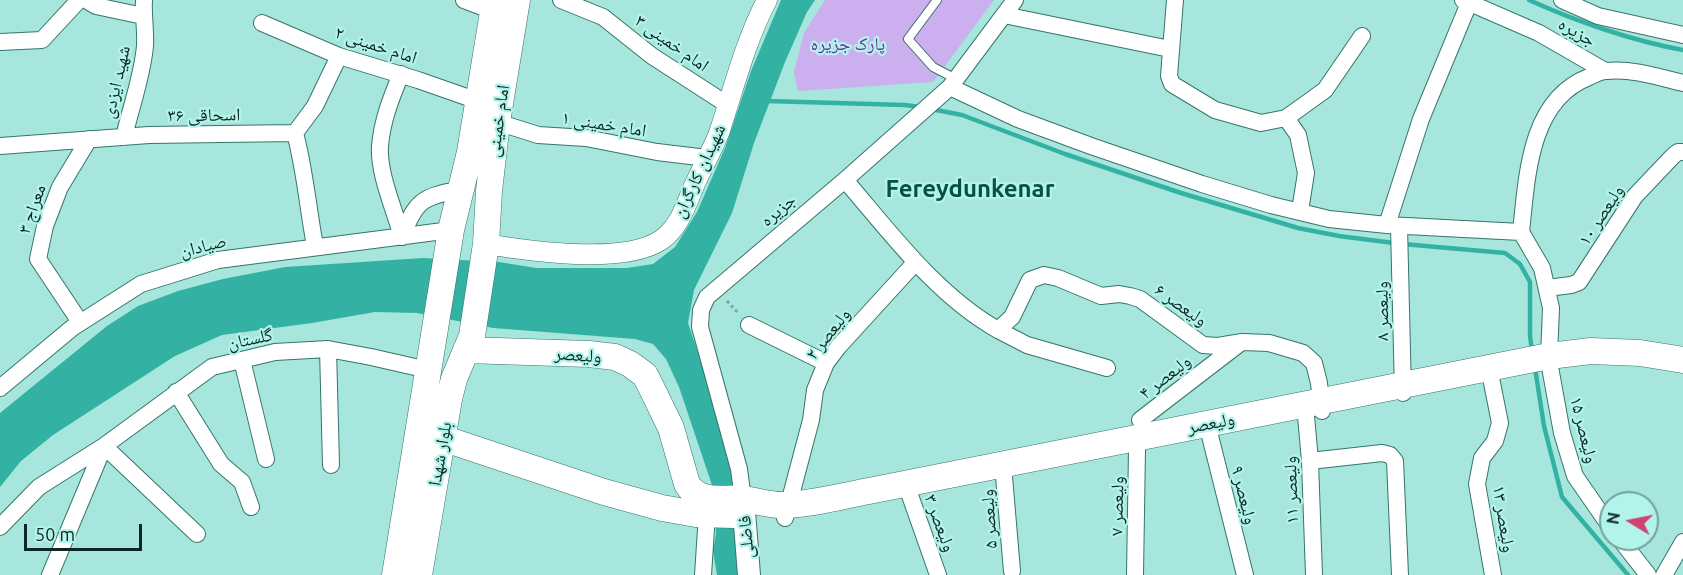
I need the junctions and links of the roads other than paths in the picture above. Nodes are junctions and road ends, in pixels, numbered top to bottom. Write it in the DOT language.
graph roads {
  1 [pos="79,0"];
  2 [pos="86,0"];
  3 [pos="464,0"];
  4 [pos="517,0"];
  5 [pos="561,0"];
  6 [pos="767,0"];
  7 [pos="937,0"];
  8 [pos="1015,0"];
  9 [pos="1175,0"];
  10 [pos="1562,0"];
  11 [pos="1466,1"];
  12 [pos="494,5"];
  13 [pos="143,8"];
  14 [pos="1004,15"];
  15 [pos="262,23"];
  16 [pos="1683,34"];
  17 [pos="1362,36"];
  18 [pos="0,42"];
  19 [pos="1170,49"];
  20 [pos="339,56"];
  21 [pos="1605,70"];
  22 [pos="401,74"];
  23 [pos="953,83"];
  24 [pos="1683,83"];
  25 [pos="478,101"];
  26 [pos="728,105"];
  27 [pos="1286,118"];
  28 [pos="497,122"];
  29 [pos="294,133"];
  30 [pos="124,137"];
  31 [pos="89,139"];
  32 [pos="0,146"];
  33 [pos="1683,152"];
  34 [pos="707,158"];
  35 [pos="845,180"];
  36 [pos="459,190"];
  37 [pos="1300,212"];
  38 [pos="1395,228"];
  39 [pos="451,230"];
  40 [pos="1521,232"];
  41 [pos="402,237"];
  42 [pos="486,243"];
  43 [pos="315,246"];
  44 [pos="918,265"];
  45 [pos="1546,288"];
  46 [pos="80,322"];
  47 [pos="749,325"];
  48 [pos="998,330"];
  49 [pos="1242,342"];
  50 [pos="469,343"];
  51 [pos="328,349"];
  52 [pos="429,358"];
  53 [pos="242,360"];
  54 [pos="1683,360"];
  55 [pos="826,363"];
  56 [pos="1539,363"];
  57 [pos="1107,368"];
  58 [pos="1490,373"];
  59 [pos="1683,377"];
  60 [pos="0,388"];
  61 [pos="1403,389"];
  62 [pos="176,392"];
  63 [pos="1314,408"];
  64 [pos="1208,429"];
  65 [pos="1138,436"];
  66 [pos="442,438"];
  67 [pos="104,446"];
  68 [pos="677,450"];
  69 [pos="266,459"];
  70 [pos="1310,461"];
  71 [pos="331,465"];
  72 [pos="1004,470"];
  73 [pos="907,489"];
  74 [pos="652,505"];
  75 [pos="251,507"];
  76 [pos="742,507"];
  77 [pos="711,509"];
  78 [pos="1599,511"];
  79 [pos="787,512"];
  80 [pos="0,527"];
  81 [pos="197,534"];
  82 [pos="1683,542"];
  83 [pos="1629,551"];
  84 [pos="1012,571"];
  85 [pos="50,575"];
  86 [pos="395,575"];
  87 [pos="419,575"];
  88 [pos="703,575"];
  89 [pos="749,575"];
  90 [pos="938,575"];
  91 [pos="1135,575"];
  92 [pos="1245,575"];
  93 [pos="1314,575"];
  94 [pos="1400,575"];
  95 [pos="1493,575"];
  96 [pos="1648,575"];
  97 [pos="1664,575"];
  1 -- 18 [label="street"];
  2 -- 13 [label="street"];
  3 -- 12 [label="street"];
  4 -- 28 [label="main road, امام خمینی"];
  5 -- 26 [label="street, امام خمینی ۳"];
  6 -- 26 [label="street, شهیدان کارگران"];
  7 -- 23 [label="lane"];
  8 -- 14 [label="street, جزیره"];
  9 -- 19 [label="street"];
  10 -- 16 [label="street"];
  11 -- 21 [label="street, جزیره"];
  11 -- 38 [label="street"];
  12 -- 25 [label="main road, امام خمینی"];
  13 -- 30 [label="street, شهید ایزدی"];
  14 -- 19 [label="street"];
  14 -- 23 [label="street, جزیره"];
  15 -- 20 [label="street, امام خمینی ۲"];
  17 -- 27 [label="street"];
  19 -- 27 [label="street"];
  20 -- 22 [label="street, امام خمینی ۲"];
  20 -- 29 [label="street"];
  21 -- 24 [label="street"];
  21 -- 40 [label="street"];
  22 -- 25 [label="street, امام خمینی ۲"];
  22 -- 41 [label="street"];
  23 -- 35 [label="street, جزیره"];
  23 -- 37 [label="street"];
  25 -- 36 [label="main road, امام خمینی"];
  26 -- 34 [label="street, شهیدان کارگران"];
  27 -- 37 [label="street"];
  28 -- 34 [label="street, امام خمینی ۱"];
  28 -- 42 [label="main road, امام خمینی"];
  29 -- 30 [label="street, اسحاقی ۳۶"];
  29 -- 43 [label="street"];
  30 -- 31 [label="street, اسحاقی ۳۶"];
  31 -- 32 [label="street, اسحاقی ۳۶"];
  31 -- 46 [label="street, معراج ۳"];
  33 -- 45 [label="street, ولیعصر ۱۰"];
  34 -- 42 [label="street, شهیدان کارگران"];
  35 -- 44 [label="street"];
  35 -- 76 [label="street, جزیره"];
  36 -- 39 [label="main road, امام خمینی"];
  36 -- 41 [label="street"];
  37 -- 38 [label="street"];
  38 -- 40 [label="street"];
  38 -- 61 [label="street, ولیعصر ۸"];
  39 -- 41 [label="street, صیادان"];
  39 -- 52 [label="main road, بلوار شهدا"];
  40 -- 45 [label="street"];
  41 -- 43 [label="street, صیادان"];
  42 -- 50 [label="main road, امام خمینی"];
  43 -- 46 [label="street, صیادان"];
  44 -- 48 [label="street"];
  44 -- 55 [label="street, ولیعصر ۲"];
  45 -- 56 [label="street"];
  46 -- 60 [label="street, صیادان"];
  47 -- 55 [label="street"];
  48 -- 49 [label="street, ولیعصر ۶"];
  48 -- 57 [label="street"];
  49 -- 63 [label="street, ولیعصر ۶"];
  49 -- 65 [label="street, ولیعصر ۴"];
  50 -- 66 [label="main road, بلوار شهدا"];
  50 -- 68 [label="main road, ولیعصر"];
  51 -- 52 [label="street, گلستان"];
  51 -- 53 [label="street, گلستان"];
  51 -- 71 [label="street"];
  52 -- 86 [label="main road, بلوار شهدا"];
  53 -- 62 [label="street, گلستان"];
  53 -- 69 [label="street"];
  54 -- 56 [label="main road, ولیعصر"];
  55 -- 79 [label="street, ولیعصر ۲"];
  56 -- 58 [label="main road, ولیعصر"];
  56 -- 59 [label="main road, ولیعصر"];
  56 -- 78 [label="street, ولیعصر ۱۵"];
  58 -- 61 [label="main road, ولیعصر"];
  58 -- 95 [label="street, ولیعصر ۱۳"];
  61 -- 63 [label="main road, ولیعصر"];
  62 -- 67 [label="street, گلستان"];
  62 -- 75 [label="street"];
  63 -- 64 [label="main road, ولیعصر"];
  63 -- 70 [label="street, ولیعصر ۱۱"];
  64 -- 65 [label="main road, ولیعصر"];
  64 -- 92 [label="street, ولیعصر ۹"];
  65 -- 72 [label="main road, ولیعصر"];
  65 -- 91 [label="street, ولیعصر ۷"];
  66 -- 74 [label="main road"];
  66 -- 87 [label="main road, بلوار شهدا"];
  67 -- 80 [label="street, گلستان"];
  67 -- 81 [label="street"];
  67 -- 85 [label="street"];
  68 -- 74 [label="main road"];
  68 -- 77 [label="main road, ولیعصر"];
  70 -- 93 [label="street, ولیعصر ۱۱"];
  70 -- 94 [label="street"];
  72 -- 73 [label="main road, ولیعصر"];
  72 -- 84 [label="street, ولیعصر ۵"];
  73 -- 79 [label="main road, ولیعصر"];
  73 -- 90 [label="street, ولیعصر ۳"];
  74 -- 77 [label="main road"];
  76 -- 77 [label="main road, ولیعصر"];
  76 -- 79 [label="main road, ولیعصر"];
  76 -- 89 [label="main road, فاضلی"];
  77 -- 88 [label="street"];
  82 -- 97 [label="street"];
  83 -- 96 [label="street"];
}
